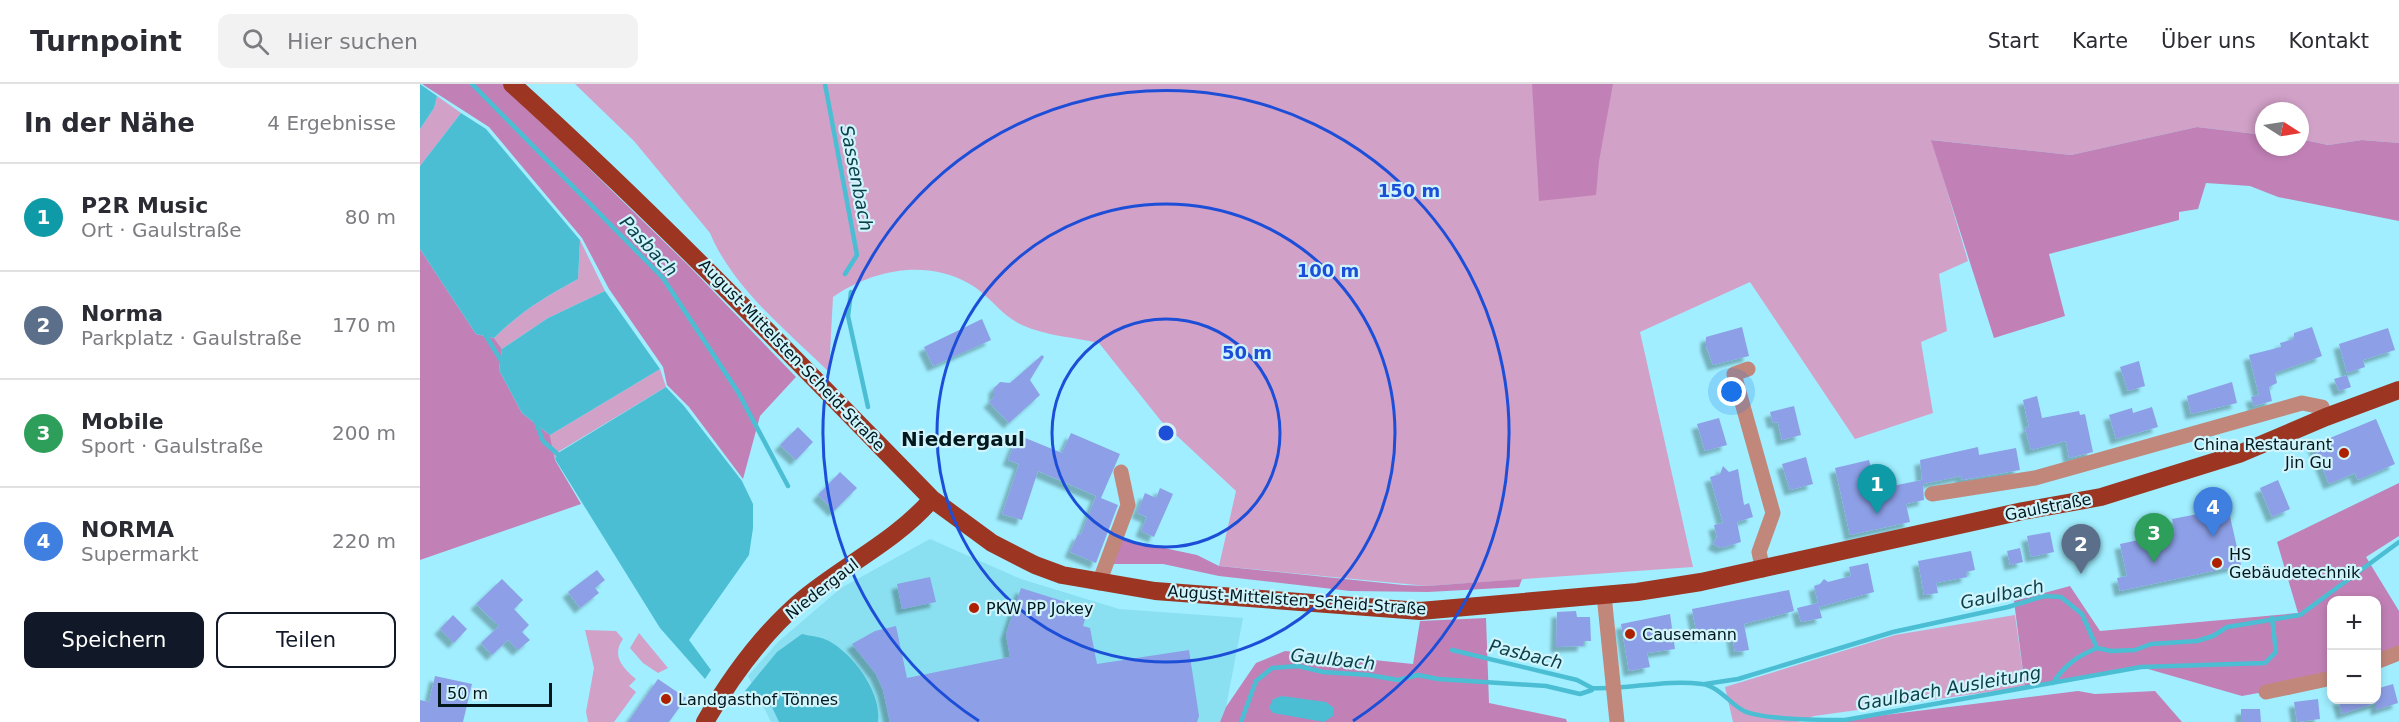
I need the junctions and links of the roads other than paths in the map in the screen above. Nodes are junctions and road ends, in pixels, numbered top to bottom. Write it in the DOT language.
graph roads {
  1 [pos="512,84"];
  2 [pos="1748,369"];
  3 [pos="2399,390"];
  4 [pos="2326,417"];
  5 [pos="1121,472"];
  6 [pos="1932,494"];
  7 [pos="932,499"];
  8 [pos="1763,570"];
  9 [pos="1099,583"];
  10 [pos="1604,595"];
  11 [pos="2399,653"];
  12 [pos="2381,660"];
  13 [pos="2327,679"];
  14 [pos="2265,692"];
  15 [pos="705,722"];
  16 [pos="1617,722"];
  1 -- 7 [label="main road, August-Mittelsten-Scheid-Straße"];
  2 -- 8 [label="street"];
  3 -- 4 [label="main road, Gaulstraße"];
  4 -- 6 [label="street, Gaulstraße"];
  4 -- 8 [label="main road, Gaulstraße"];
  5 -- 9 [label="street"];
  7 -- 9 [label="main road, August-Mittelsten-Scheid-Straße"];
  7 -- 15 [label="main road, Niedergaul"];
  8 -- 10 [label="main road, Gaulstraße"];
  9 -- 10 [label="main road, August-Mittelsten-Scheid-Straße"];
  10 -- 16 [label="street"];
  11 -- 12 [label="street"];
  13 -- 14 [label="street"];
}
